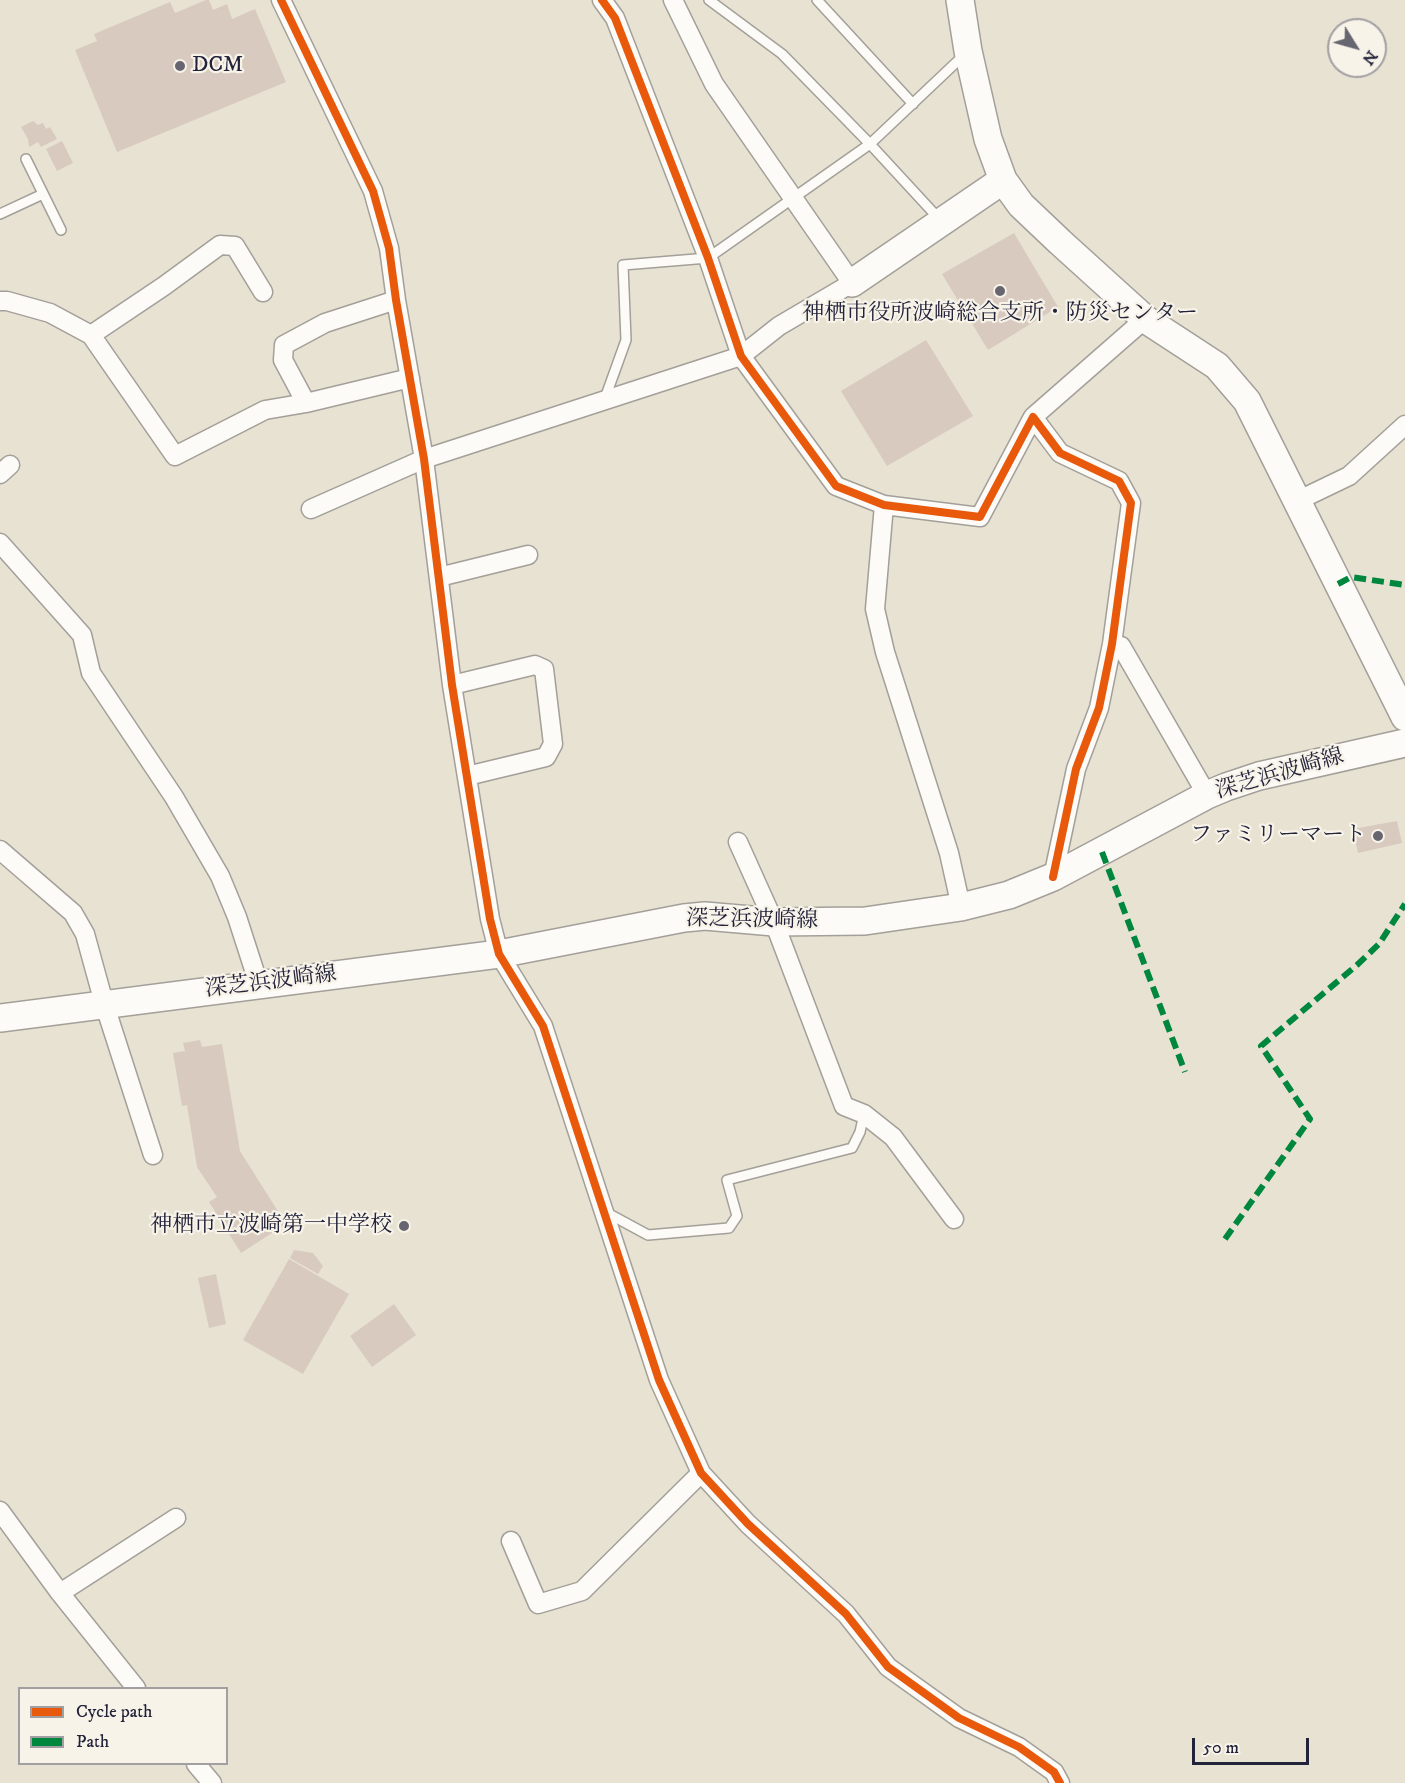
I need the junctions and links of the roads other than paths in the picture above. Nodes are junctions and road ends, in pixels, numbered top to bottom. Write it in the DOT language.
graph roads {
  1 [pos="281,0"];
  2 [pos="602,0"];
  3 [pos="673,0"];
  4 [pos="709,0"];
  5 [pos="817,0"];
  6 [pos="960,0"];
  7 [pos="968,51"];
  8 [pos="913,104"];
  9 [pos="870,144"];
  10 [pos="26,159"];
  11 [pos="1003,180"];
  12 [pos="43,194"];
  13 [pos="793,197"];
  14 [pos="0,214"];
  15 [pos="943,222"];
  16 [pos="62,230"];
  17 [pos="708,258"];
  18 [pos="852,283"];
  19 [pos="263,292"];
  20 [pos="396,300"];
  21 [pos="0,301"];
  22 [pos="1145,319"];
  23 [pos="91,335"];
  24 [pos="741,356"];
  25 [pos="410,378"];
  26 [pos="604,401"];
  27 [pos="306,403"];
  28 [pos="1033,417"];
  29 [pos="1405,425"];
  30 [pos="424,459"];
  31 [pos="1297,501"];
  32 [pos="884,505"];
  33 [pos="311,508"];
  34 [pos="0,543"];
  35 [pos="528,555"];
  36 [pos="439,577"];
  37 [pos="1112,644"];
  38 [pos="452,685"];
  39 [pos="1405,717"];
  40 [pos="1405,743"];
  41 [pos="467,776"];
  42 [pos="1207,795"];
  43 [pos="738,842"];
  44 [pos="0,850"];
  45 [pos="1053,877"];
  46 [pos="961,907"];
  47 [pos="774,922"];
  48 [pos="499,954"];
  49 [pos="259,985"];
  50 [pos="104,1003"];
  51 [pos="0,1018"];
  52 [pos="864,1114"];
  53 [pos="153,1155"];
  54 [pos="605,1216"];
  55 [pos="954,1219"];
  56 [pos="701,1473"];
  57 [pos="0,1511"];
  58 [pos="176,1518"];
  59 [pos="511,1541"];
  60 [pos="60,1593"];
  61 [pos="134,1687"];
  62 [pos="197,1765"];
  63 [pos="212,1783"];
  64 [pos="1060,1783"];
  1 -- 20 [label="street"];
  2 -- 17 [label="street"];
  3 -- 13 [label="street"];
  4 -- 9 [label="lane"];
  5 -- 8 [label="lane"];
  6 -- 7 [label="main road"];
  7 -- 8 [label="lane"];
  7 -- 11 [label="main road"];
  8 -- 9 [label="lane"];
  9 -- 13 [label="lane"];
  9 -- 15 [label="lane"];
  10 -- 12 [label="lane"];
  11 -- 15 [label="main road"];
  11 -- 22 [label="main road"];
  12 -- 14 [label="lane"];
  12 -- 16 [label="lane"];
  13 -- 17 [label="lane"];
  13 -- 18 [label="street"];
  15 -- 18 [label="main road"];
  17 -- 24 [label="street"];
  17 -- 26 [label="lane"];
  18 -- 24 [label="street"];
  19 -- 23 [label="street"];
  20 -- 25 [label="street"];
  20 -- 27 [label="street"];
  21 -- 23 [label="street"];
  22 -- 28 [label="street"];
  22 -- 31 [label="main road"];
  23 -- 27 [label="street"];
  24 -- 26 [label="street"];
  24 -- 32 [label="street"];
  25 -- 27 [label="street"];
  25 -- 30 [label="street"];
  26 -- 30 [label="street"];
  28 -- 32 [label="street"];
  28 -- 37 [label="street"];
  29 -- 31 [label="street"];
  30 -- 33 [label="street"];
  30 -- 36 [label="street"];
  31 -- 39 [label="main road"];
  32 -- 46 [label="street"];
  34 -- 49 [label="street"];
  35 -- 36 [label="street"];
  36 -- 38 [label="street"];
  37 -- 42 [label="street"];
  37 -- 45 [label="street"];
  38 -- 41 [label="street"];
  38 -- 41 [label="street"];
  40 -- 42 [label="main road, 深芝浜波崎線"];
  41 -- 48 [label="street"];
  42 -- 45 [label="main road, 深芝浜波崎線"];
  43 -- 47 [label="street"];
  44 -- 50 [label="street"];
  45 -- 46 [label="main road, 深芝浜波崎線"];
  46 -- 47 [label="main road, 深芝浜波崎線"];
  47 -- 48 [label="main road, 深芝浜波崎線"];
  47 -- 52 [label="street"];
  48 -- 49 [label="main road, 深芝浜波崎線"];
  48 -- 54 [label="street"];
  49 -- 50 [label="main road, 深芝浜波崎線"];
  50 -- 51 [label="main road, 深芝浜波崎線"];
  50 -- 53 [label="street"];
  52 -- 54 [label="lane"];
  52 -- 55 [label="street"];
  54 -- 56 [label="street"];
  56 -- 59 [label="street"];
  56 -- 64 [label="street"];
  57 -- 60 [label="street"];
  58 -- 60 [label="street"];
  60 -- 61 [label="street"];
  62 -- 63 [label="street"];
}
